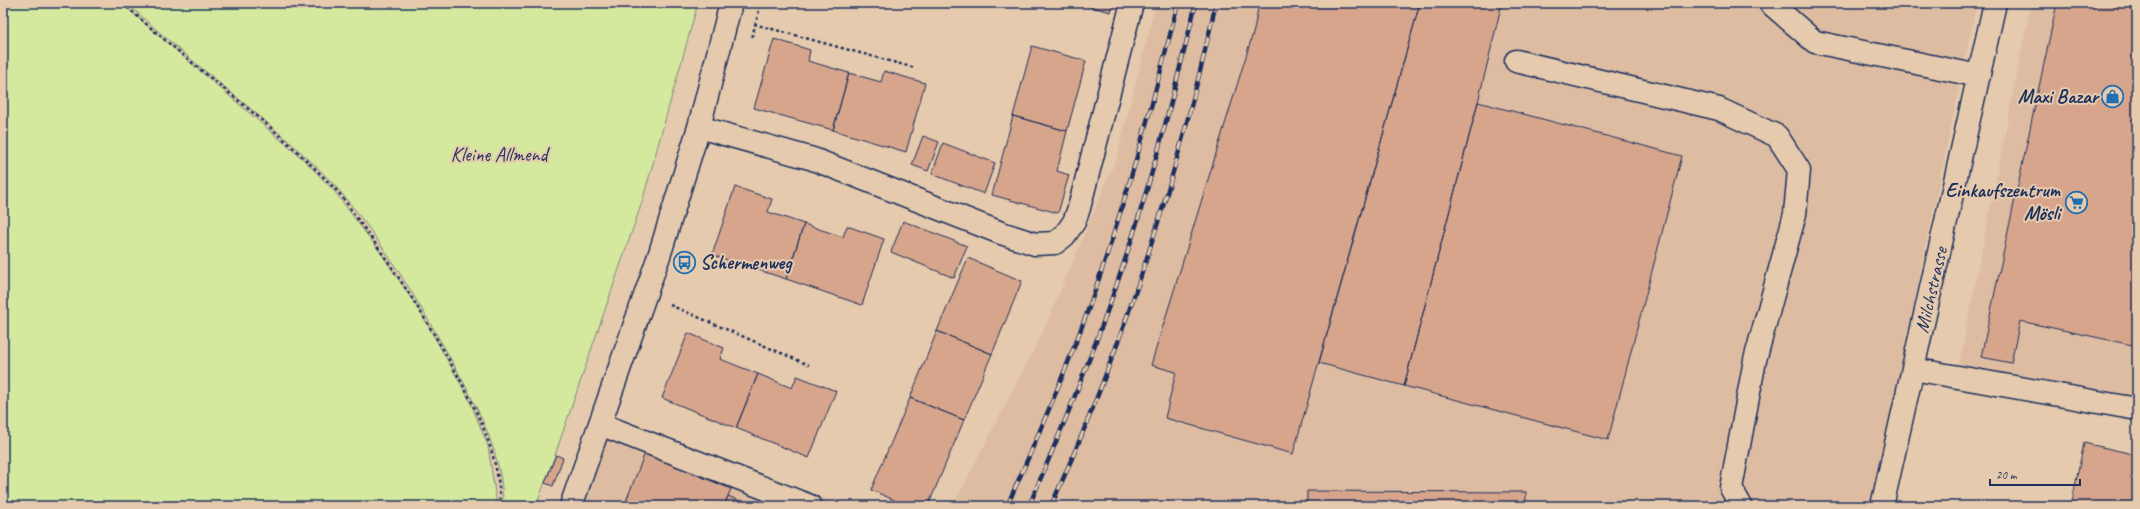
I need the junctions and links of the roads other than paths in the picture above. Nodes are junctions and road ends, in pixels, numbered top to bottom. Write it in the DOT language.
graph roads {
  1 [pos="1132,3"];
  2 [pos="1770,3"];
  3 [pos="1995,3"];
  4 [pos="729,10"];
  5 [pos="1516,60"];
  6 [pos="1980,76"];
  7 [pos="699,127"];
  8 [pos="1913,369"];
  9 [pos="2137,410"];
  10 [pos="600,424"];
  11 [pos="571,506"];
  12 [pos="810,506"];
  13 [pos="1741,506"];
  14 [pos="1882,506"];
  1 -- 7 [label="street"];
  2 -- 6 [label="street"];
  3 -- 6 [label="street, Milchstrasse"];
  4 -- 7 [label="street"];
  5 -- 13 [label="street"];
  6 -- 8 [label="street, Milchstrasse"];
  7 -- 10 [label="street"];
  8 -- 9 [label="street"];
  8 -- 14 [label="street, Milchstrasse"];
  10 -- 11 [label="street"];
  10 -- 12 [label="street"];
}
